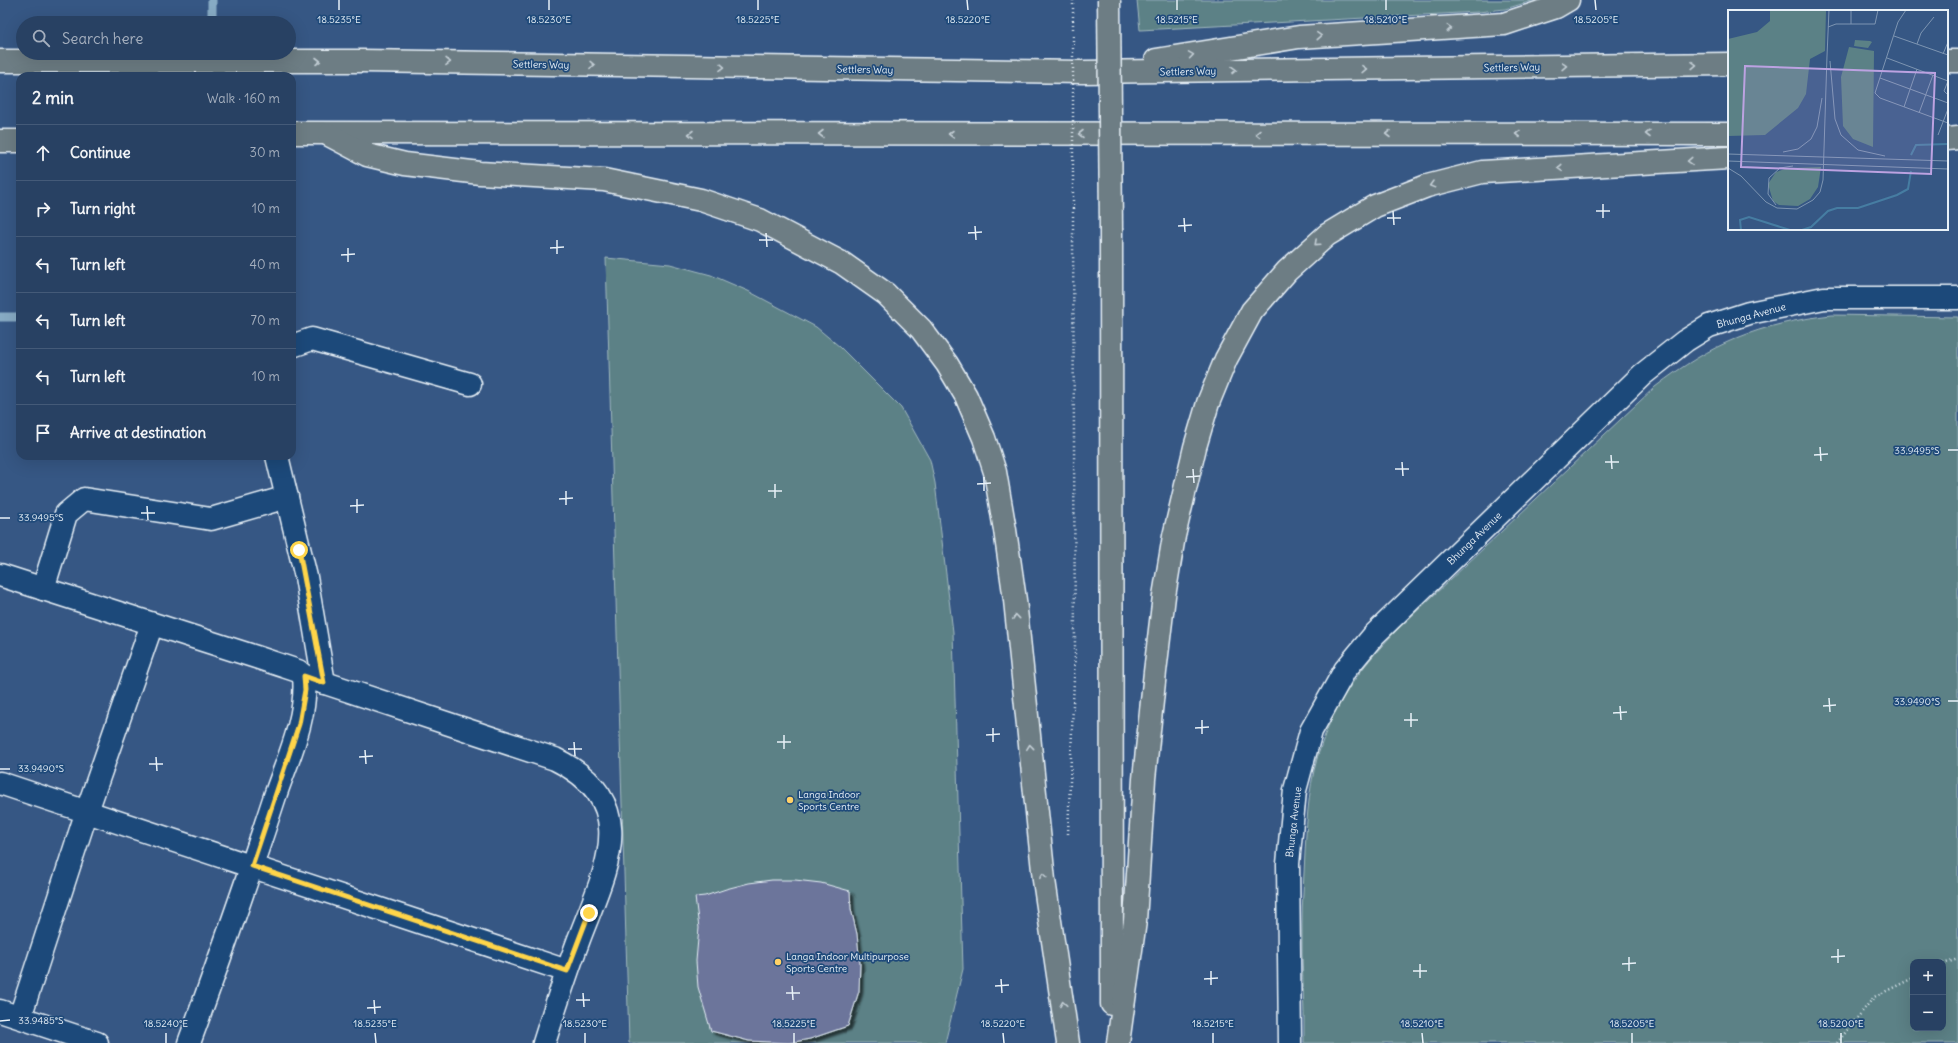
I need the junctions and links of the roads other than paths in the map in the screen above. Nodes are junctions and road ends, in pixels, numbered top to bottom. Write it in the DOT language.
graph roads {
  1 [pos="1109,0"];
  2 [pos="1568,0"];
  3 [pos="0,61"];
  4 [pos="1728,64"];
  5 [pos="1083,72"];
  6 [pos="325,133"];
  7 [pos="296,134"];
  8 [pos="1728,134"];
  9 [pos="1958,138"];
  10 [pos="1948,139"];
  11 [pos="0,141"];
  12 [pos="16,141"];
  13 [pos="1728,158"];
  14 [pos="1958,298"];
  15 [pos="296,345"];
  16 [pos="470,384"];
  17 [pos="278,460"];
  18 [pos="287,498"];
  19 [pos="0,575"];
  20 [pos="43,589"];
  21 [pos="152,624"];
  22 [pos="304,676"];
  23 [pos="324,683"];
  24 [pos="0,783"];
  25 [pos="87,811"];
  26 [pos="252,866"];
  27 [pos="567,971"];
  28 [pos="0,1010"];
  29 [pos="20,1017"];
  30 [pos="97,1043"];
  31 [pos="190,1043"];
  32 [pos="544,1043"];
  33 [pos="1068,1043"];
  34 [pos="1112,1043"];
  35 [pos="1118,1043"];
  36 [pos="1290,1043"];
  1 -- 34 [label="highway, bridge"];
  5 -- 2 [label="highway, one-way"];
  3 -- 5 [label="highway, Settlers Way, one-way"];
  5 -- 4 [label="highway, Settlers Way, one-way"];
  6 -- 7 [label="highway"];
  8 -- 6 [label="highway, one-way"];
  33 -- 6 [label="highway, one-way"];
  9 -- 10 [label="highway"];
  11 -- 12 [label="highway"];
  13 -- 35 [label="highway, one-way"];
  14 -- 36 [label="street, Bhunga Avenue"];
  15 -- 16 [label="street"];
  17 -- 18 [label="street"];
  18 -- 20 [label="street"];
  18 -- 23 [label="street"];
  19 -- 20 [label="street"];
  20 -- 21 [label="street"];
  21 -- 22 [label="street"];
  21 -- 25 [label="street"];
  22 -- 23 [label="street"];
  22 -- 26 [label="street"];
  23 -- 27 [label="street"];
  24 -- 25 [label="street"];
  25 -- 26 [label="street"];
  25 -- 29 [label="street"];
  26 -- 27 [label="street"];
  26 -- 31 [label="street"];
  27 -- 32 [label="street"];
  28 -- 29 [label="street"];
  29 -- 30 [label="street"];
}
